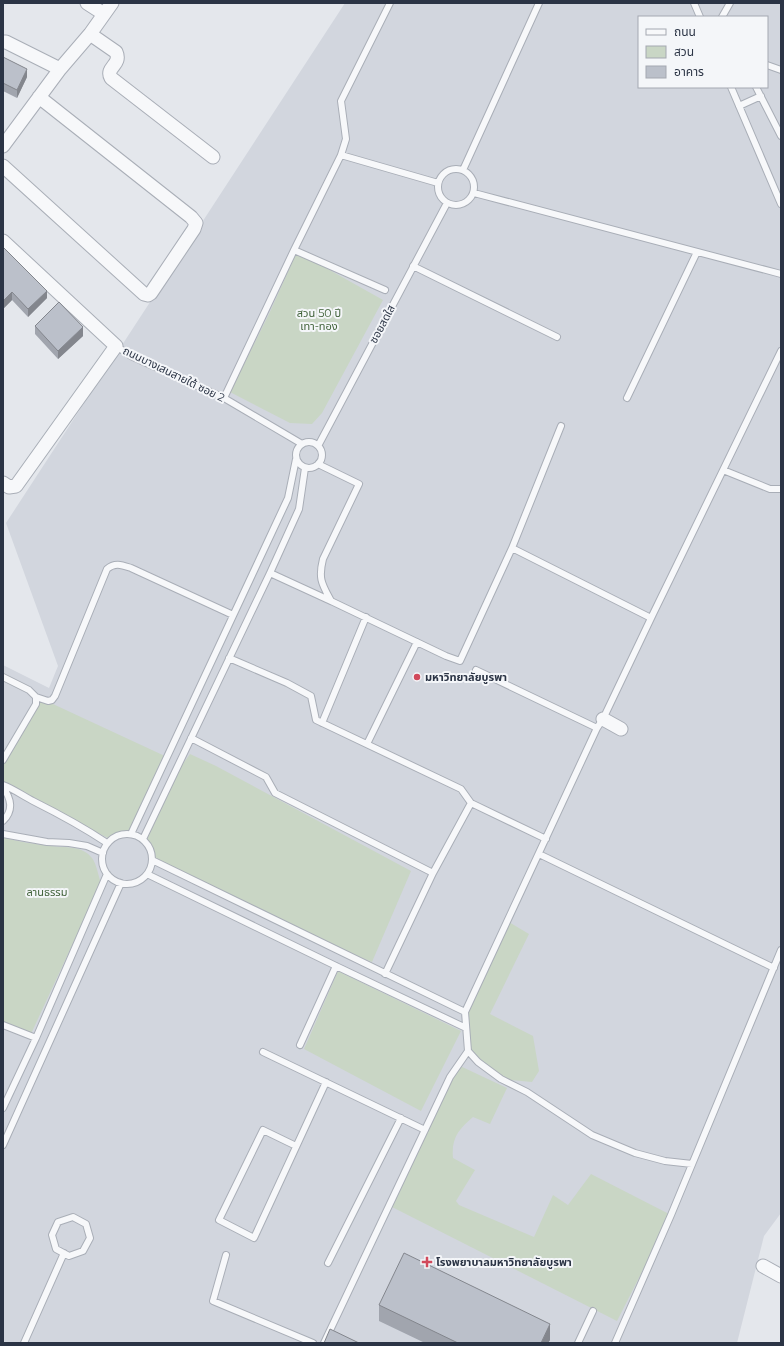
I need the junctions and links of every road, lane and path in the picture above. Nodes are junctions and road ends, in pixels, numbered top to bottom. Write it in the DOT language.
graph roads {
  1 [pos="87,3"];
  2 [pos="112,3"];
  3 [pos="390,3"];
  4 [pos="539,3"];
  5 [pos="694,3"];
  6 [pos="730,3"];
  7 [pos="104,14"];
  8 [pos="700,16"];
  9 [pos="723,16"];
  10 [pos="90,34"];
  11 [pos="3,42"];
  12 [pos="768,65"];
  13 [pos="60,69"];
  14 [pos="781,70"];
  15 [pos="731,88"];
  16 [pos="757,88"];
  17 [pos="761,96"];
  18 [pos="39,97"];
  19 [pos="739,106"];
  20 [pos="781,136"];
  21 [pos="3,146"];
  22 [pos="341,155"];
  23 [pos="213,157"];
  24 [pos="3,166"];
  25 [pos="463,170"];
  26 [pos="438,183"];
  27 [pos="474,194"];
  28 [pos="447,203"];
  29 [pos="781,204"];
  30 [pos="3,241"];
  31 [pos="294,250"];
  32 [pos="697,252"];
  33 [pos="414,266"];
  34 [pos="781,274"];
  35 [pos="385,290"];
  36 [pos="557,337"];
  37 [pos="116,346"];
  38 [pos="781,351"];
  39 [pos="224,398"];
  40 [pos="627,398"];
  41 [pos="561,426"];
  42 [pos="302,444"];
  43 [pos="318,446"];
  44 [pos="296,459"];
  45 [pos="318,464"];
  46 [pos="305,468"];
  47 [pos="723,470"];
  48 [pos="3,483"];
  49 [pos="781,489"];
  50 [pos="512,548"];
  51 [pos="270,573"];
  52 [pos="331,601"];
  53 [pos="233,615"];
  54 [pos="366,617"];
  55 [pos="651,618"];
  56 [pos="417,642"];
  57 [pos="229,658"];
  58 [pos="476,670"];
  59 [pos="3,677"];
  60 [pos="36,697"];
  61 [pos="322,723"];
  62 [pos="600,724"];
  63 [pos="621,729"];
  64 [pos="191,738"];
  65 [pos="367,744"];
  66 [pos="3,760"];
  67 [pos="3,786"];
  68 [pos="471,803"];
  69 [pos="3,821"];
  70 [pos="3,834"];
  71 [pos="131,834"];
  72 [pos="546,839"];
  73 [pos="143,840"];
  74 [pos="108,842"];
  75 [pos="102,852"];
  76 [pos="538,854"];
  77 [pos="152,860"];
  78 [pos="433,873"];
  79 [pos="107,874"];
  80 [pos="147,874"];
  81 [pos="121,883"];
  82 [pos="781,950"];
  83 [pos="336,966"];
  84 [pos="774,968"];
  85 [pos="385,974"];
  86 [pos="465,1012"];
  87 [pos="3,1025"];
  88 [pos="466,1028"];
  89 [pos="36,1038"];
  90 [pos="300,1045"];
  91 [pos="468,1051"];
  92 [pos="262,1052"];
  93 [pos="326,1082"];
  94 [pos="3,1108"];
  95 [pos="401,1118"];
  96 [pos="425,1130"];
  97 [pos="3,1145"];
  98 [pos="296,1146"];
  99 [pos="692,1164"];
  100 [pos="64,1253"];
  101 [pos="226,1255"];
  102 [pos="328,1262"];
  103 [pos="763,1266"];
  104 [pos="781,1276"];
  105 [pos="594,1312"];
  106 [pos="327,1340"];
  107 [pos="24,1343"];
  108 [pos="313,1343"];
  109 [pos="578,1343"];
  110 [pos="614,1343"];
  1 -- 7 [label="street"];
  2 -- 7 [label="street"];
  3 -- 22 [label="lane"];
  4 -- 25 [label="lane"];
  5 -- 8 [label="lane"];
  6 -- 9 [label="lane"];
  7 -- 10 [label="street"];
  10 -- 13 [label="street"];
  10 -- 23 [label="street"];
  11 -- 13 [label="street"];
  12 -- 14 [label="lane"];
  13 -- 18 [label="street"];
  15 -- 19 [label="lane"];
  16 -- 17 [label="lane"];
  17 -- 19 [label="lane"];
  17 -- 20 [label="lane"];
  18 -- 21 [label="street"];
  18 -- 24 [label="street"];
  19 -- 29 [label="lane"];
  22 -- 26 [label="lane"];
  22 -- 31 [label="lane"];
  25 -- 26 [label="lane"];
  25 -- 27 [label="lane"];
  26 -- 28 [label="lane"];
  27 -- 28 [label="lane"];
  27 -- 32 [label="lane"];
  28 -- 33 [label="lane, ซอยสดใส"];
  30 -- 37 [label="street, ถนนบางเสนสายใต้ ซอย 2"];
  31 -- 35 [label="lane"];
  31 -- 39 [label="lane"];
  32 -- 34 [label="lane"];
  32 -- 40 [label="lane"];
  33 -- 36 [label="lane"];
  33 -- 43 [label="lane, ซอยสดใส"];
  37 -- 39 [label="lane, ถนนบางเสนสายใต้ ซอย 2"];
  37 -- 48 [label="street"];
  38 -- 47 [label="lane"];
  39 -- 42 [label="lane, ถนนบางเสนสายใต้ ซอย 2"];
  41 -- 50 [label="lane"];
  42 -- 43 [label="lane"];
  42 -- 44 [label="lane"];
  43 -- 45 [label="lane, ซอยสดใส"];
  44 -- 46 [label="lane"];
  44 -- 53 [label="lane"];
  45 -- 46 [label="lane"];
  45 -- 52 [label="lane"];
  46 -- 51 [label="lane"];
  47 -- 49 [label="lane"];
  47 -- 55 [label="lane"];
  50 -- 55 [label="lane"];
  50 -- 56 [label="lane"];
  51 -- 52 [label="lane"];
  51 -- 57 [label="lane"];
  52 -- 54 [label="lane"];
  53 -- 60 [label="lane"];
  53 -- 71 [label="lane"];
  54 -- 56 [label="lane"];
  54 -- 61 [label="lane"];
  55 -- 62 [label="lane"];
  56 -- 65 [label="lane"];
  57 -- 61 [label="lane"];
  57 -- 64 [label="lane"];
  58 -- 62 [label="lane"];
  59 -- 60 [label="lane"];
  60 -- 66 [label="lane"];
  61 -- 65 [label="lane"];
  62 -- 63 [label="street"];
  62 -- 72 [label="lane"];
  64 -- 73 [label="lane"];
  64 -- 78 [label="lane"];
  65 -- 68 [label="lane"];
  67 -- 69 [label="lane"];
  67 -- 74 [label="lane"];
  68 -- 72 [label="lane"];
  68 -- 78 [label="lane"];
  70 -- 75 [label="lane"];
  71 -- 73 [label="lane"];
  71 -- 74 [label="lane"];
  72 -- 76 [label="lane"];
  73 -- 77 [label="lane"];
  74 -- 75 [label="lane"];
  75 -- 79 [label="lane"];
  76 -- 84 [label="lane"];
  76 -- 86 [label="lane"];
  77 -- 80 [label="lane"];
  77 -- 85 [label="lane"];
  78 -- 85 [label="lane"];
  79 -- 81 [label="lane"];
  79 -- 89 [label="lane"];
  80 -- 81 [label="lane"];
  80 -- 83 [label="lane"];
  81 -- 97 [label="lane"];
  82 -- 84 [label="lane"];
  83 -- 88 [label="lane"];
  83 -- 90 [label="lane"];
  84 -- 99 [label="lane"];
  85 -- 86 [label="lane"];
  86 -- 88 [label="lane"];
  87 -- 89 [label="lane"];
  88 -- 91 [label="lane"];
  89 -- 94 [label="lane"];
  91 -- 96 [label="lane"];
  91 -- 99 [label="lane"];
  92 -- 93 [label="lane"];
  93 -- 95 [label="lane"];
  93 -- 98 [label="lane"];
  95 -- 96 [label="lane"];
  95 -- 102 [label="lane"];
  96 -- 106 [label="lane"];
  98 -- 98 [label="lane"];
  99 -- 110 [label="lane"];
  100 -- 100 [label="lane"];
  100 -- 107 [label="lane"];
  101 -- 108 [label="lane"];
  103 -- 104 [label="street"];
  105 -- 109 [label="lane"];
}
